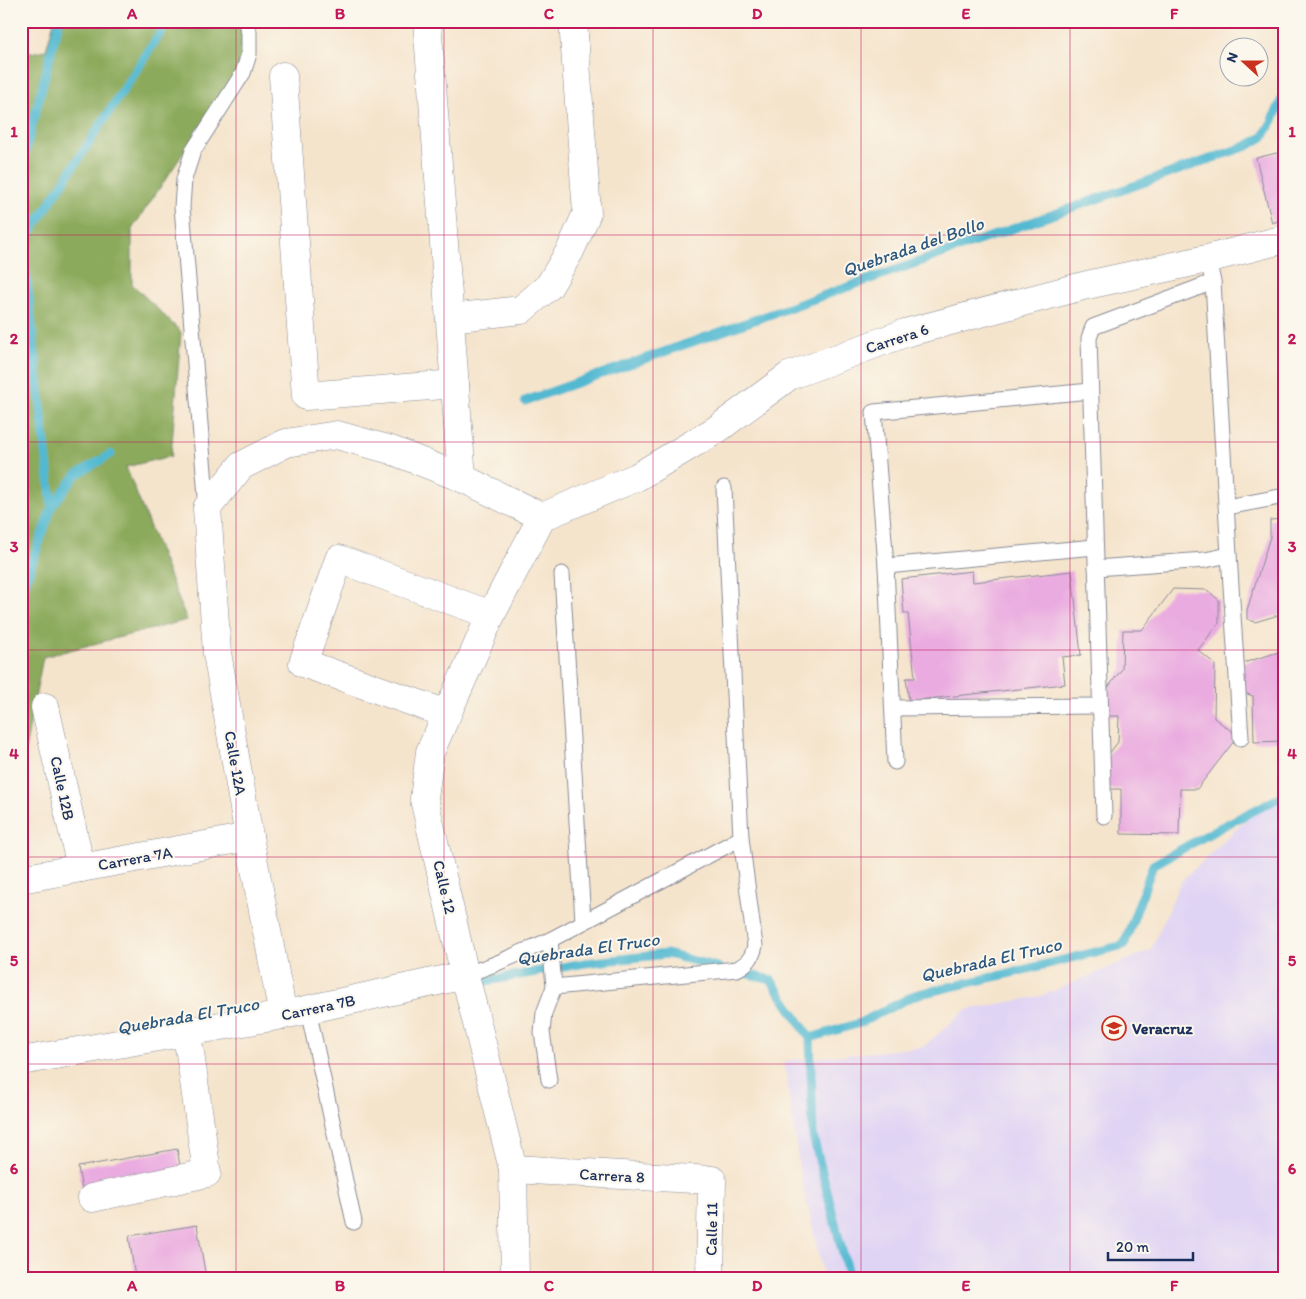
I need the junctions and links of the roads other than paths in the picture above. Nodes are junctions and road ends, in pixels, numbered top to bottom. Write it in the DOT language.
graph roads {
  1 [pos="245,21"];
  2 [pos="427,21"];
  3 [pos="573,21"];
  4 [pos="282,76"];
  5 [pos="1285,239"];
  6 [pos="1210,271"];
  7 [pos="450,318"];
  8 [pos="455,384"];
  9 [pos="1090,391"];
  10 [pos="462,478"];
  11 [pos="724,488"];
  12 [pos="1285,496"];
  13 [pos="1227,507"];
  14 [pos="206,508"];
  15 [pos="542,517"];
  16 [pos="1095,547"];
  17 [pos="1229,554"];
  18 [pos="886,566"];
  19 [pos="1096,568"];
  20 [pos="562,574"];
  21 [pos="491,615"];
  22 [pos="1100,706"];
  23 [pos="46,707"];
  24 [pos="893,708"];
  25 [pos="447,714"];
  26 [pos="1241,738"];
  27 [pos="896,762"];
  28 [pos="1104,816"];
  29 [pos="249,837"];
  30 [pos="741,838"];
  31 [pos="81,868"];
  32 [pos="21,879"];
  33 [pos="583,922"];
  34 [pos="550,940"];
  35 [pos="465,975"];
  36 [pos="554,987"];
  37 [pos="296,1012"];
  38 [pos="186,1032"];
  39 [pos="21,1061"];
  40 [pos="549,1080"];
  41 [pos="512,1169"];
  42 [pos="712,1180"];
  43 [pos="92,1198"];
  44 [pos="354,1222"];
  45 [pos="515,1278"];
  46 [pos="710,1278"];
  1 -- 14 [label="lane"];
  2 -- 7 [label="street"];
  3 -- 7 [label="street"];
  4 -- 8 [label="street"];
  5 -- 6 [label="street, Carrera 6"];
  6 -- 9 [label="lane"];
  6 -- 13 [label="lane"];
  6 -- 15 [label="street, Carrera 6"];
  7 -- 8 [label="street"];
  8 -- 10 [label="street"];
  9 -- 16 [label="lane"];
  9 -- 18 [label="lane"];
  10 -- 14 [label="street"];
  10 -- 15 [label="street"];
  11 -- 30 [label="lane"];
  12 -- 13 [label="lane"];
  13 -- 17 [label="lane"];
  14 -- 29 [label="street, Calle 12A"];
  15 -- 21 [label="street, Calle 12"];
  16 -- 18 [label="lane"];
  16 -- 19 [label="lane"];
  17 -- 19 [label="lane"];
  17 -- 26 [label="lane"];
  18 -- 24 [label="lane"];
  19 -- 22 [label="lane"];
  20 -- 33 [label="lane"];
  21 -- 25 [label="street, Calle 12"];
  21 -- 25 [label="street"];
  22 -- 24 [label="lane"];
  22 -- 28 [label="lane"];
  23 -- 31 [label="street, Calle 12B"];
  24 -- 27 [label="lane"];
  25 -- 35 [label="street, Calle 12"];
  29 -- 31 [label="street, Carrera 7A"];
  29 -- 37 [label="street, Calle 12A"];
  30 -- 33 [label="lane"];
  30 -- 36 [label="lane"];
  31 -- 32 [label="street, Carrera 7A"];
  33 -- 34 [label="lane"];
  34 -- 35 [label="lane"];
  34 -- 36 [label="lane"];
  35 -- 37 [label="street, Carrera 7B"];
  35 -- 41 [label="street, Calle 12"];
  36 -- 40 [label="lane"];
  37 -- 38 [label="street, Carrera 7B"];
  37 -- 44 [label="lane"];
  38 -- 39 [label="street, Carrera 7B"];
  38 -- 43 [label="street"];
  41 -- 42 [label="street, Carrera 8"];
  41 -- 45 [label="street, Calle 12"];
  42 -- 46 [label="street, Calle 11"];
}
